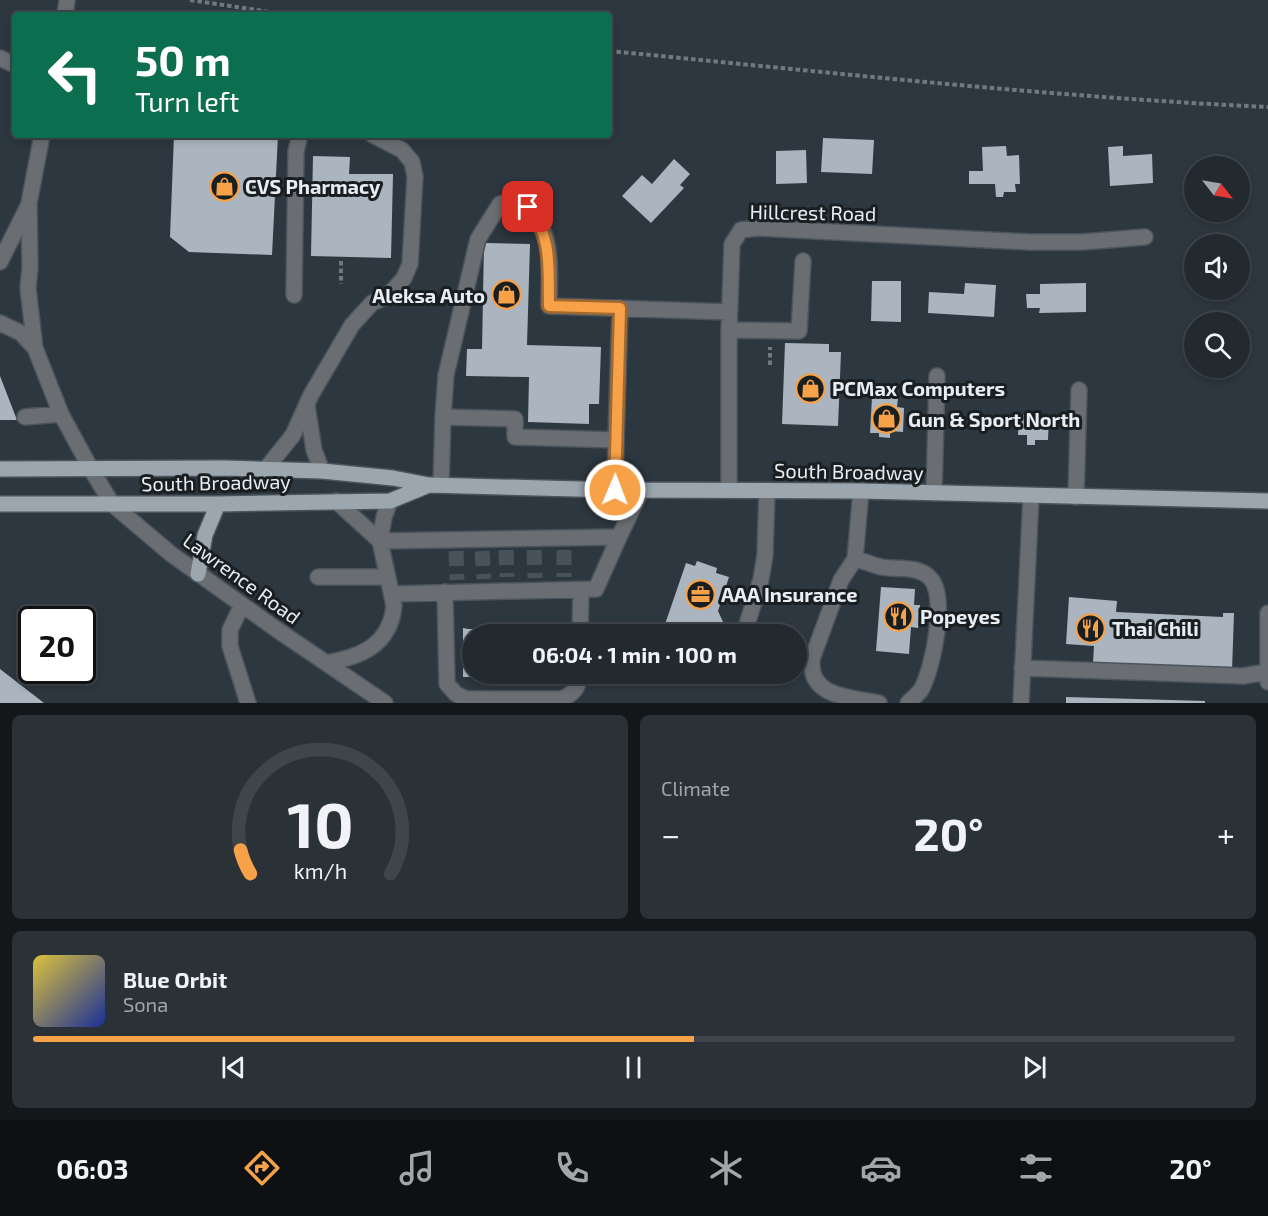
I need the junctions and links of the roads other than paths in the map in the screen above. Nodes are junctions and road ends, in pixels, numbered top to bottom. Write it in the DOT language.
graph roads {
  1 [pos="41,138"];
  2 [pos="299,138"];
  3 [pos="379,138"];
  4 [pos="29,203"];
  5 [pos="1145,237"];
  6 [pos="803,261"];
  7 [pos="0,262"];
  8 [pos="294,296"];
  9 [pos="620,308"];
  10 [pos="729,312"];
  11 [pos="0,323"];
  12 [pos="729,330"];
  13 [pos="35,348"];
  14 [pos="937,375"];
  15 [pos="1079,390"];
  16 [pos="307,406"];
  17 [pos="61,414"];
  18 [pos="25,417"];
  19 [pos="443,417"];
  20 [pos="616,440"];
  21 [pos="0,469"];
  22 [pos="91,469"];
  23 [pos="265,470"];
  24 [pos="322,471"];
  25 [pos="435,485"];
  26 [pos="642,489"];
  27 [pos="729,489"];
  28 [pos="615,490"];
  29 [pos="767,491"];
  30 [pos="861,491"];
  31 [pos="934,494"];
  32 [pos="1031,496"];
  33 [pos="1076,497"];
  34 [pos="336,501"];
  35 [pos="390,501"];
  36 [pos="1268,501"];
  37 [pos="0,504"];
  38 [pos="112,504"];
  39 [pos="218,504"];
  40 [pos="619,537"];
  41 [pos="380,541"];
  42 [pos="855,558"];
  43 [pos="198,574"];
  44 [pos="318,577"];
  45 [pos="388,578"];
  46 [pos="453,588"];
  47 [pos="581,590"];
  48 [pos="393,594"];
  49 [pos="242,604"];
  50 [pos="1268,614"];
  51 [pos="580,624"];
  52 [pos="747,624"];
  53 [pos="326,663"];
  54 [pos="1022,668"];
  55 [pos="1267,677"];
  56 [pos="579,684"];
  57 [pos="248,703"];
  58 [pos="385,703"];
  59 [pos="879,703"];
  60 [pos="908,703"];
  61 [pos="1021,703"];
  1 -- 4 [label="street"];
  2 -- 8 [label="street"];
  3 -- 16 [label="street"];
  4 -- 7 [label="street"];
  4 -- 13 [label="street"];
  5 -- 10 [label="street, Hillcrest Road"];
  6 -- 12 [label="street"];
  9 -- 10 [label="street"];
  9 -- 19 [label="street"];
  9 -- 20 [label="street"];
  10 -- 12 [label="street, Hillcrest Road"];
  11 -- 13 [label="street"];
  12 -- 27 [label="street, Hillcrest Road"];
  13 -- 17 [label="street, Lawrence Road"];
  14 -- 31 [label="street"];
  15 -- 33 [label="street"];
  16 -- 23 [label="street"];
  16 -- 24 [label="street"];
  17 -- 18 [label="street"];
  17 -- 22 [label="street, Lawrence Road"];
  19 -- 20 [label="street"];
  19 -- 25 [label="street"];
  20 -- 28 [label="street"];
  21 -- 22 [label="main road, South Broadway"];
  22 -- 23 [label="main road, South Broadway"];
  22 -- 38 [label="street, Lawrence Road"];
  23 -- 24 [label="main road, South Broadway"];
  24 -- 25 [label="main road, South Broadway"];
  25 -- 28 [label="main road, South Broadway"];
  25 -- 35 [label="main road, South Broadway"];
  26 -- 27 [label="main road, South Broadway"];
  26 -- 28 [label="main road, South Broadway"];
  26 -- 40 [label="street"];
  27 -- 29 [label="main road, South Broadway"];
  29 -- 30 [label="main road, South Broadway"];
  29 -- 52 [label="street"];
  30 -- 31 [label="main road, South Broadway"];
  30 -- 42 [label="street"];
  31 -- 32 [label="main road, South Broadway"];
  32 -- 33 [label="main road, South Broadway"];
  32 -- 54 [label="street"];
  33 -- 36 [label="main road, South Broadway"];
  34 -- 35 [label="main road, South Broadway"];
  34 -- 39 [label="main road, South Broadway"];
  34 -- 41 [label="street"];
  35 -- 41 [label="street"];
  37 -- 38 [label="main road, South Broadway"];
  38 -- 39 [label="main road, South Broadway"];
  38 -- 43 [label="street, Lawrence Road"];
  39 -- 43 [label="main road"];
  40 -- 41 [label="street"];
  40 -- 47 [label="street"];
  41 -- 45 [label="street"];
  42 -- 59 [label="street"];
  42 -- 60 [label="street"];
  43 -- 49 [label="street, Lawrence Road"];
  44 -- 45 [label="street"];
  45 -- 48 [label="street"];
  46 -- 47 [label="street"];
  46 -- 48 [label="street"];
  46 -- 56 [label="street"];
  47 -- 51 [label="street"];
  48 -- 53 [label="street"];
  49 -- 53 [label="street, Lawrence Road"];
  49 -- 57 [label="street"];
  50 -- 55 [label="street"];
  53 -- 58 [label="street, Lawrence Road"];
  54 -- 55 [label="street"];
  54 -- 61 [label="street"];
}
